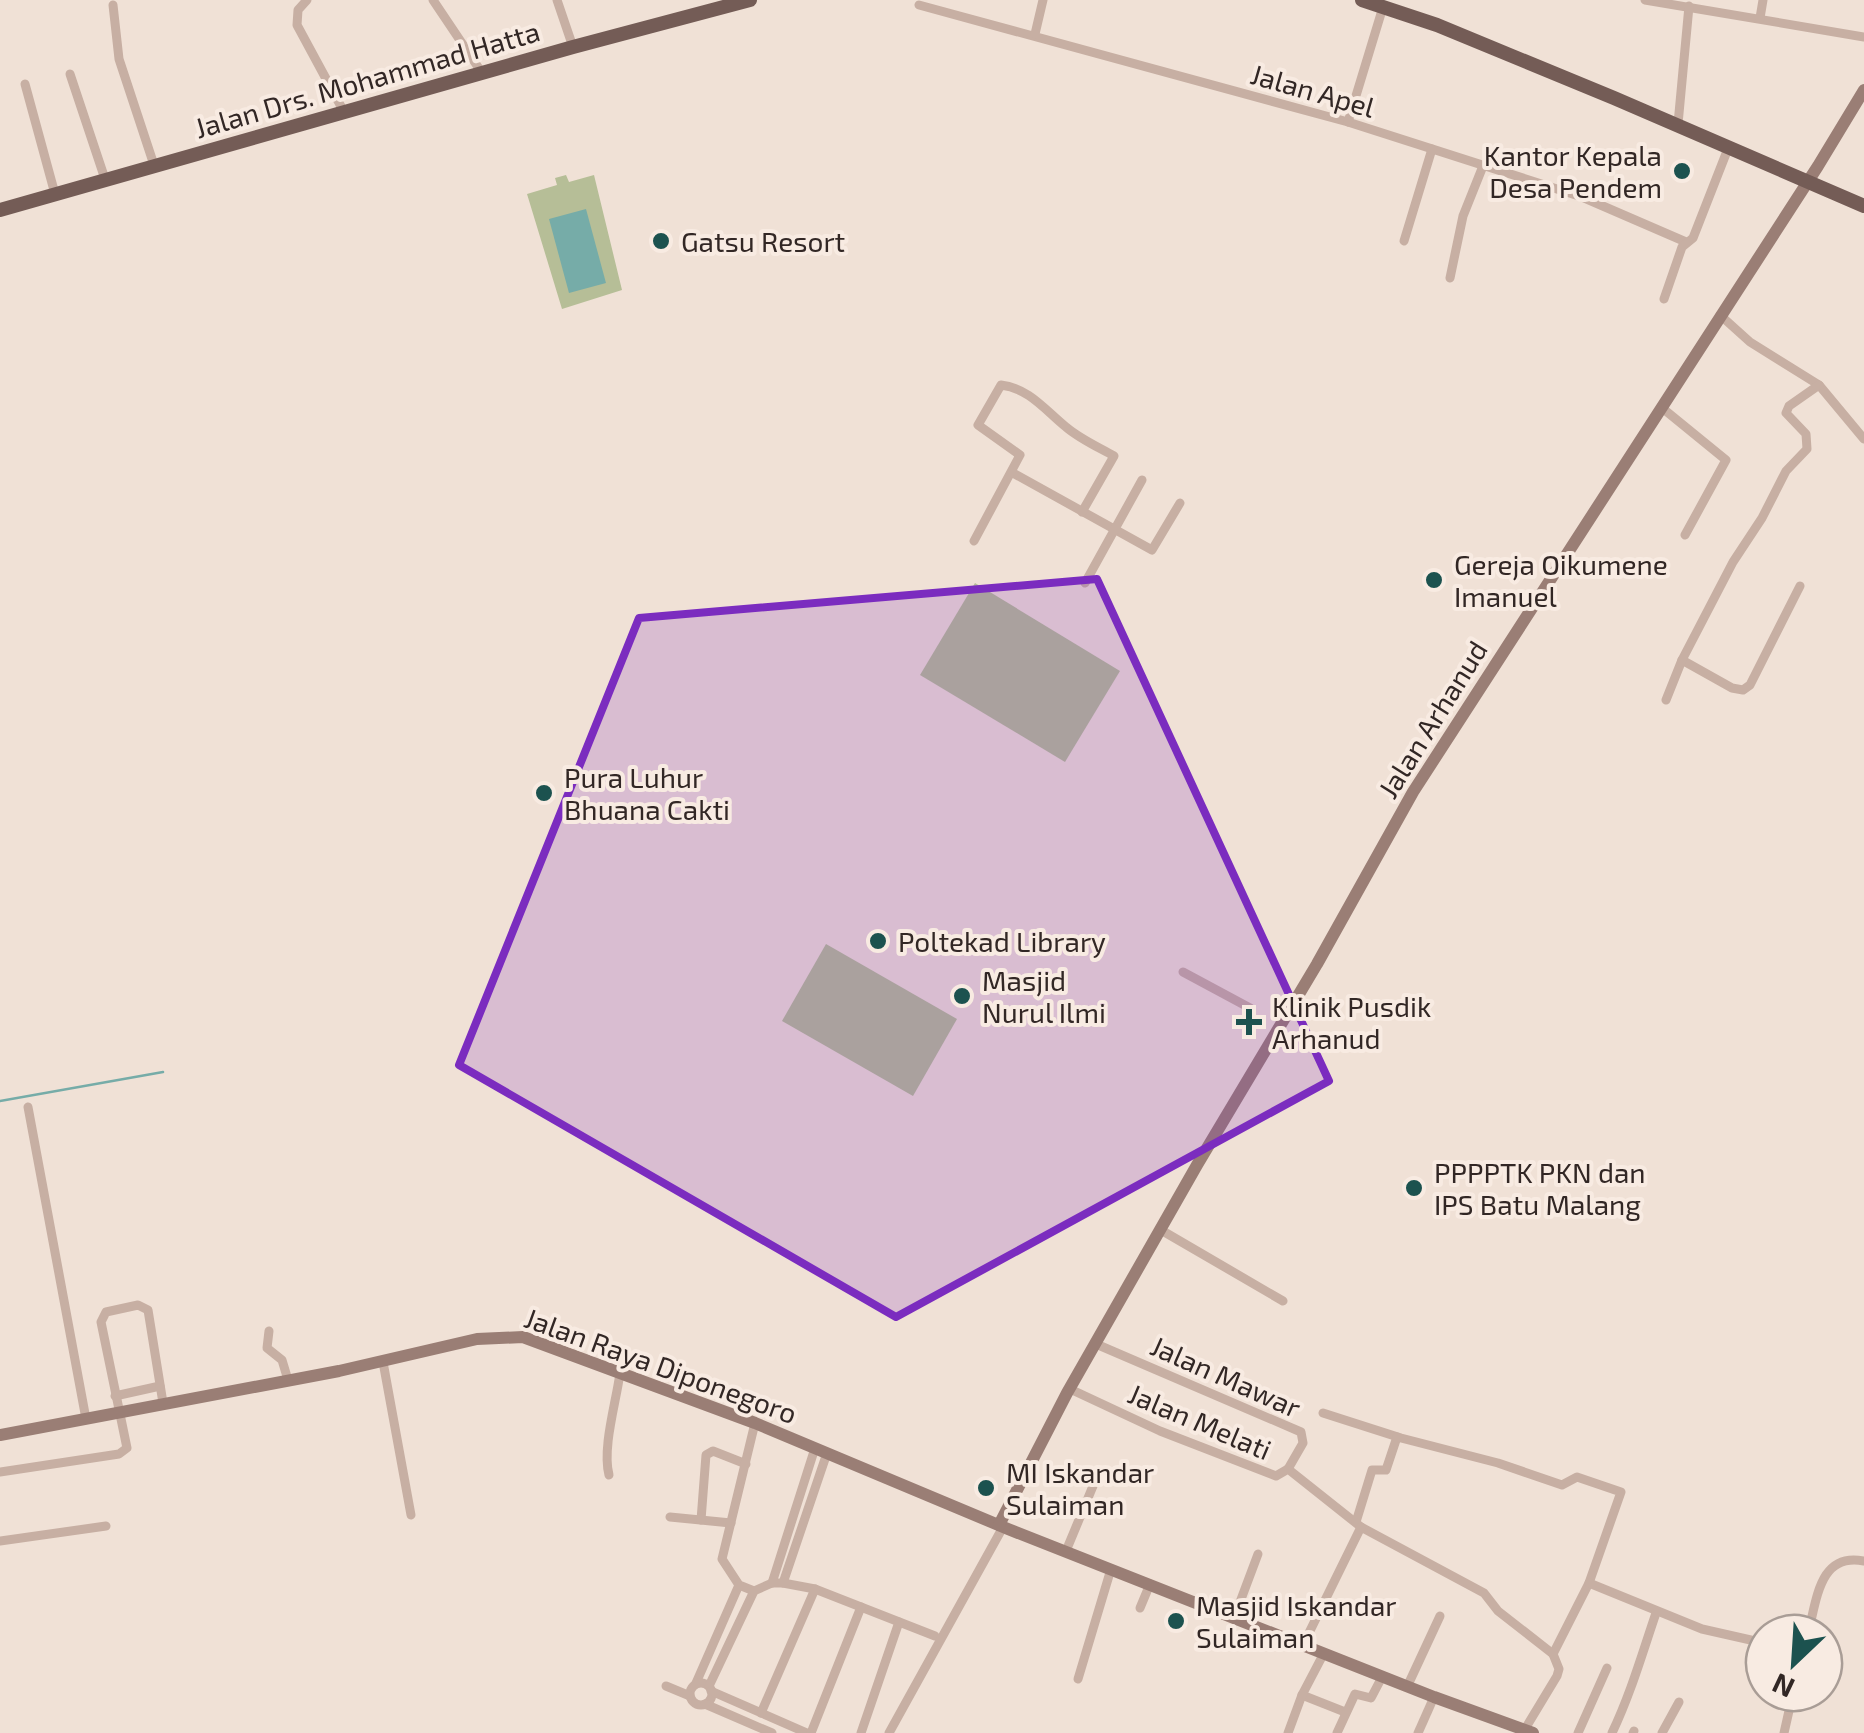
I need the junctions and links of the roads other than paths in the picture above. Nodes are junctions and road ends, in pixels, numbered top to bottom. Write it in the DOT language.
graph roads {
  1 [pos="307,0"];
  2 [pos="433,0"];
  3 [pos="557,0"];
  4 [pos="750,0"];
  5 [pos="1042,0"];
  6 [pos="1362,0"];
  7 [pos="1646,0"];
  8 [pos="1763,0"];
  9 [pos="113,4"];
  10 [pos="708,5"];
  11 [pos="919,5"];
  12 [pos="1689,6"];
  13 [pos="1383,8"];
  14 [pos="1760,18"];
  15 [pos="1035,34"];
  16 [pos="1864,37"];
  17 [pos="573,47"];
  18 [pos="482,73"];
  19 [pos="70,74"];
  20 [pos="25,84"];
  21 [pos="1864,90"];
  22 [pos="1859,110"];
  23 [pos="344,112"];
  24 [pos="1348,122"];
  25 [pos="1678,124"];
  26 [pos="1729,146"];
  27 [pos="1432,149"];
  28 [pos="154,165"];
  29 [pos="1483,166"];
  30 [pos="105,179"];
  31 [pos="1808,182"];
  32 [pos="55,194"];
  33 [pos="1864,206"];
  34 [pos="0,210"];
  35 [pos="1404,242"];
  36 [pos="1686,242"];
  37 [pos="1450,278"];
  38 [pos="1664,299"];
  39 [pos="1720,315"];
  40 [pos="1818,385"];
  41 [pos="1661,407"];
  42 [pos="1860,424"];
  43 [pos="1864,438"];
  44 [pos="1013,473"];
  45 [pos="1142,480"];
  46 [pos="1180,503"];
  47 [pos="1082,512"];
  48 [pos="1114,529"];
  49 [pos="1685,534"];
  50 [pos="974,541"];
  51 [pos="1085,582"];
  52 [pos="1800,586"];
  53 [pos="1682,660"];
  54 [pos="1666,700"];
  55 [pos="1183,972"];
  56 [pos="1250,1008"];
  57 [pos="28,1106"];
  58 [pos="1162,1230"];
  59 [pos="1283,1301"];
  60 [pos="269,1331"];
  61 [pos="1096,1344"];
  62 [pos="383,1362"];
  63 [pos="620,1373"];
  64 [pos="288,1380"];
  65 [pos="160,1386"];
  66 [pos="1070,1389"];
  67 [pos="116,1396"];
  68 [pos="162,1404"];
  69 [pos="118,1412"];
  70 [pos="1323,1413"];
  71 [pos="86,1419"];
  72 [pos="756,1423"];
  73 [pos="0,1435"];
  74 [pos="1397,1436"];
  75 [pos="821,1450"];
  76 [pos="746,1464"];
  77 [pos="1288,1469"];
  78 [pos="0,1472"];
  79 [pos="609,1475"];
  80 [pos="1092,1486"];
  81 [pos="410,1516"];
  82 [pos="670,1517"];
  83 [pos="700,1520"];
  84 [pos="731,1523"];
  85 [pos="1358,1525"];
  86 [pos="106,1526"];
  87 [pos="1001,1526"];
  88 [pos="0,1542"];
  89 [pos="1066,1551"];
  90 [pos="1258,1554"];
  91 [pos="1864,1561"];
  92 [pos="778,1563"];
  93 [pos="789,1566"];
  94 [pos="1111,1569"];
  95 [pos="772,1583"];
  96 [pos="784,1583"];
  97 [pos="1150,1584"];
  98 [pos="1589,1584"];
  99 [pos="738,1585"];
  100 [pos="815,1589"];
  101 [pos="754,1591"];
  102 [pos="861,1607"];
  103 [pos="1140,1608"];
  104 [pos="1656,1613"];
  105 [pos="1814,1613"];
  106 [pos="1440,1616"];
  107 [pos="1234,1618"];
  108 [pos="898,1622"];
  109 [pos="935,1636"];
  110 [pos="1744,1638"];
  111 [pos="1303,1644"];
  112 [pos="1324,1653"];
  113 [pos="1553,1654"];
  114 [pos="1607,1668"];
  115 [pos="1382,1677"];
  116 [pos="1078,1679"];
  117 [pos="696,1684"];
  118 [pos="666,1686"];
  119 [pos="1407,1687"];
  120 [pos="710,1688"];
  121 [pos="1302,1695"];
  122 [pos="690,1696"];
  123 [pos="1434,1697"];
  124 [pos="1679,1702"];
  125 [pos="705,1704"];
  126 [pos="1346,1712"];
  127 [pos="761,1713"];
  128 [pos="1529,1731"];
  129 [pos="772,1733"];
  130 [pos="809,1733"];
  131 [pos="861,1733"];
  132 [pos="889,1733"];
  133 [pos="1288,1733"];
  134 [pos="1337,1733"];
  135 [pos="1418,1733"];
  136 [pos="1578,1733"];
  137 [pos="1612,1733"];
  138 [pos="1662,1733"];
  1 -- 23 [label="street"];
  2 -- 18 [label="street"];
  3 -- 17 [label="street"];
  4 -- 10 [label="main road, Jalan Drs. Mohammad Hatta"];
  5 -- 15 [label="street"];
  6 -- 13 [label="main road"];
  7 -- 12 [label="street"];
  8 -- 14 [label="street"];
  9 -- 28 [label="street"];
  10 -- 17 [label="main road, Jalan Drs. Mohammad Hatta"];
  11 -- 15 [label="street, Jalan Apel"];
  12 -- 14 [label="street"];
  12 -- 25 [label="street"];
  13 -- 24 [label="street"];
  13 -- 25 [label="main road"];
  14 -- 16 [label="street"];
  15 -- 24 [label="street, Jalan Apel"];
  17 -- 18 [label="main road, Jalan Drs. Mohammad Hatta"];
  18 -- 23 [label="main road, Jalan Drs. Mohammad Hatta"];
  19 -- 30 [label="street"];
  20 -- 32 [label="street"];
  21 -- 22 [label="street, Jalan Arhanud"];
  22 -- 31 [label="street, Jalan Arhanud"];
  23 -- 28 [label="main road, Jalan Drs. Mohammad Hatta"];
  24 -- 27 [label="street, Jalan Apel"];
  25 -- 26 [label="main road"];
  26 -- 31 [label="main road"];
  26 -- 36 [label="street"];
  27 -- 29 [label="street, Jalan Apel"];
  27 -- 35 [label="street"];
  28 -- 30 [label="main road, Jalan Drs. Mohammad Hatta"];
  29 -- 36 [label="street, Jalan Apel"];
  29 -- 37 [label="street"];
  30 -- 32 [label="main road, Jalan Drs. Mohammad Hatta"];
  31 -- 33 [label="main road"];
  31 -- 39 [label="street, Jalan Arhanud"];
  32 -- 34 [label="main road, Jalan Drs. Mohammad Hatta"];
  36 -- 38 [label="street"];
  39 -- 40 [label="street"];
  39 -- 41 [label="street, Jalan Arhanud"];
  40 -- 42 [label="street"];
  40 -- 53 [label="street"];
  41 -- 49 [label="street"];
  41 -- 58 [label="street, Jalan Arhanud"];
  42 -- 43 [label="street"];
  44 -- 47 [label="street"];
  44 -- 47 [label="street"];
  44 -- 50 [label="street"];
  45 -- 48 [label="street"];
  46 -- 48 [label="street"];
  47 -- 48 [label="street"];
  48 -- 51 [label="street"];
  52 -- 53 [label="street"];
  53 -- 54 [label="street"];
  55 -- 56 [label="street"];
  57 -- 71 [label="street"];
  58 -- 59 [label="street"];
  58 -- 61 [label="street, Jalan Arhanud"];
  60 -- 64 [label="street"];
  61 -- 66 [label="street, Jalan Arhanud"];
  61 -- 77 [label="street, Jalan Mawar"];
  62 -- 63 [label="street, Jalan Raya Diponegoro"];
  62 -- 64 [label="street, Jalan Raya Diponegoro"];
  62 -- 81 [label="street"];
  63 -- 72 [label="street, Jalan Raya Diponegoro"];
  63 -- 79 [label="street"];
  64 -- 68 [label="street, Jalan Raya Diponegoro"];
  65 -- 67 [label="street"];
  65 -- 67 [label="street"];
  65 -- 68 [label="street"];
  66 -- 77 [label="street, Jalan Melati"];
  66 -- 87 [label="street, Jalan Arhanud"];
  67 -- 69 [label="street"];
  68 -- 69 [label="street, Jalan Raya Diponegoro"];
  69 -- 71 [label="street, Jalan Raya Diponegoro"];
  69 -- 78 [label="street"];
  70 -- 74 [label="street"];
  71 -- 73 [label="street, Jalan Raya Diponegoro"];
  72 -- 75 [label="street, Jalan Raya Diponegoro"];
  72 -- 76 [label="street"];
  74 -- 85 [label="street"];
  74 -- 98 [label="street"];
  75 -- 87 [label="street, Jalan Raya Diponegoro"];
  75 -- 92 [label="street"];
  75 -- 93 [label="street"];
  76 -- 83 [label="street"];
  76 -- 84 [label="street"];
  77 -- 85 [label="street, Jalan Melati"];
  80 -- 89 [label="street"];
  82 -- 83 [label="street"];
  83 -- 84 [label="street"];
  84 -- 99 [label="street"];
  85 -- 111 [label="street"];
  85 -- 113 [label="street, Jalan Melati"];
  86 -- 88 [label="street"];
  87 -- 89 [label="street, Jalan Raya Diponegoro"];
  87 -- 132 [label="street"];
  89 -- 94 [label="street, Jalan Raya Diponegoro"];
  90 -- 107 [label="street"];
  91 -- 105 [label="street"];
  92 -- 93 [label="street"];
  92 -- 95 [label="street"];
  93 -- 96 [label="street"];
  94 -- 97 [label="street, Jalan Raya Diponegoro"];
  94 -- 116 [label="street"];
  95 -- 96 [label="street"];
  95 -- 101 [label="street"];
  96 -- 100 [label="street"];
  97 -- 103 [label="street"];
  97 -- 107 [label="street, Jalan Raya Diponegoro"];
  98 -- 104 [label="street"];
  98 -- 113 [label="street"];
  99 -- 101 [label="street"];
  99 -- 117 [label="street"];
  100 -- 102 [label="street"];
  100 -- 127 [label="street"];
  101 -- 120 [label="street"];
  102 -- 108 [label="street"];
  102 -- 130 [label="street"];
  104 -- 110 [label="street"];
  104 -- 137 [label="street"];
  106 -- 119 [label="street"];
  107 -- 111 [label="street, Jalan Raya Diponegoro"];
  108 -- 109 [label="street"];
  108 -- 131 [label="street"];
  111 -- 112 [label="street, Jalan Raya Diponegoro"];
  112 -- 115 [label="street, Jalan Raya Diponegoro"];
  112 -- 121 [label="street"];
  113 -- 128 [label="street"];
  114 -- 136 [label="street"];
  115 -- 119 [label="street, Jalan Raya Diponegoro"];
  115 -- 126 [label="street"];
  117 -- 120 [label="street"];
  117 -- 122 [label="street"];
  118 -- 122 [label="street"];
  119 -- 123 [label="street, Jalan Raya Diponegoro"];
  120 -- 125 [label="street"];
  120 -- 127 [label="street"];
  121 -- 126 [label="street"];
  121 -- 133 [label="street"];
  122 -- 125 [label="street"];
  123 -- 128 [label="street, Jalan Raya Diponegoro"];
  123 -- 135 [label="street"];
  124 -- 138 [label="street"];
  125 -- 129 [label="street"];
  126 -- 134 [label="street"];
  127 -- 130 [label="street"];
}
